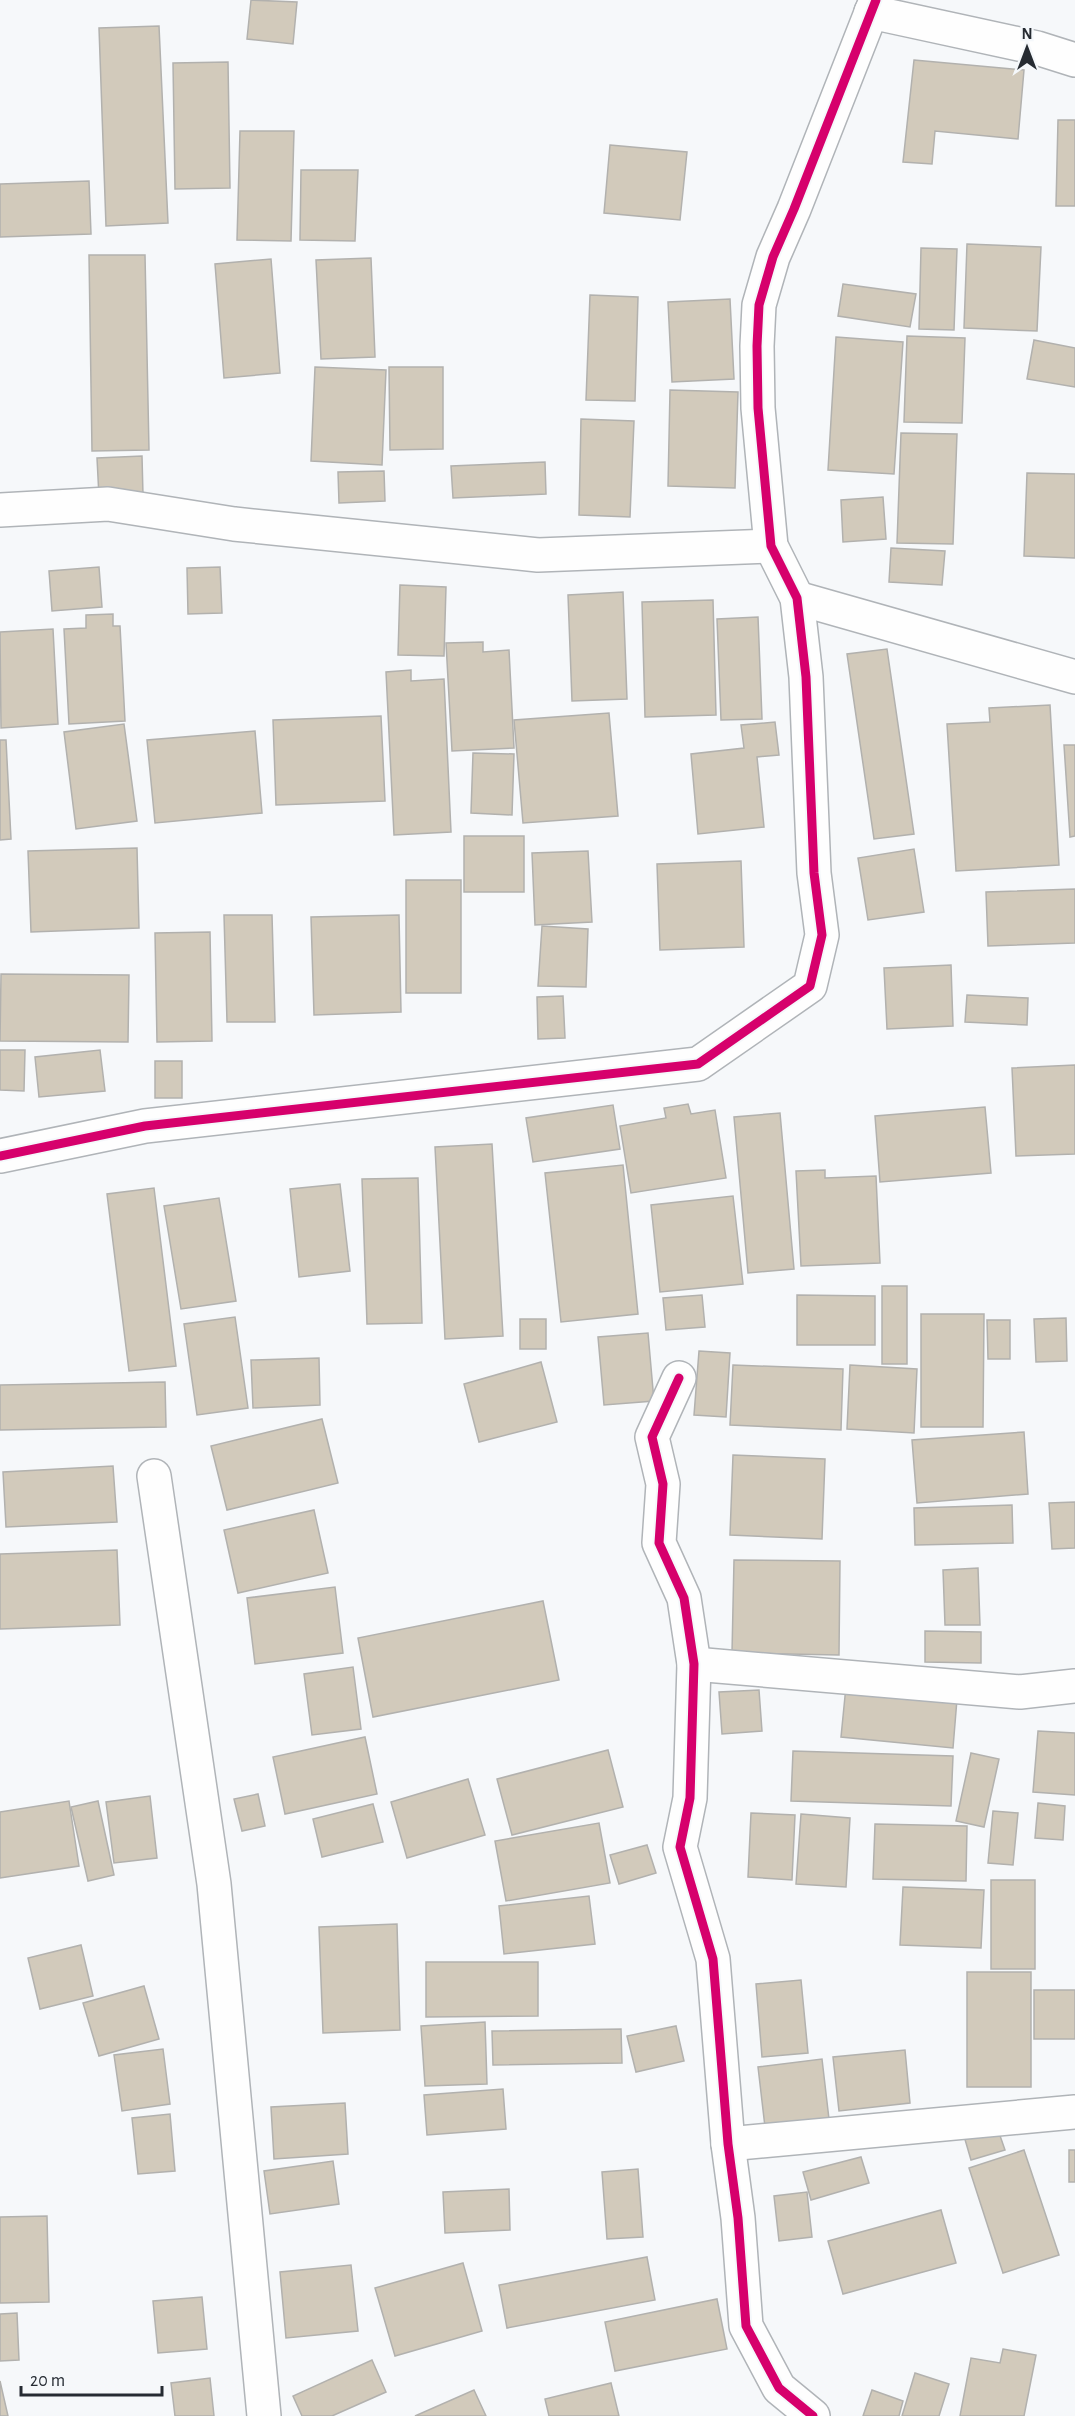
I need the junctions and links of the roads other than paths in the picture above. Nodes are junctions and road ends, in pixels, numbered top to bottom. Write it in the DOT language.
graph roads {
  1 [pos="874,6"];
  2 [pos="1075,60"];
  3 [pos="0,510"];
  4 [pos="771,546"];
  5 [pos="797,598"];
  6 [pos="1075,677"];
  7 [pos="0,1156"];
  8 [pos="679,1378"];
  9 [pos="154,1476"];
  10 [pos="694,1664"];
  11 [pos="1075,1686"];
  12 [pos="1075,2112"];
  13 [pos="728,2144"];
  14 [pos="264,2416"];
  15 [pos="813,2416"];
  1 -- 2 [label="street"];
  1 -- 4 [label="street"];
  3 -- 4 [label="street"];
  4 -- 5 [label="street"];
  5 -- 6 [label="street"];
  5 -- 7 [label="street"];
  8 -- 10 [label="street"];
  9 -- 14 [label="street"];
  10 -- 11 [label="street"];
  10 -- 13 [label="street"];
  12 -- 13 [label="street"];
  13 -- 15 [label="street"];
}
